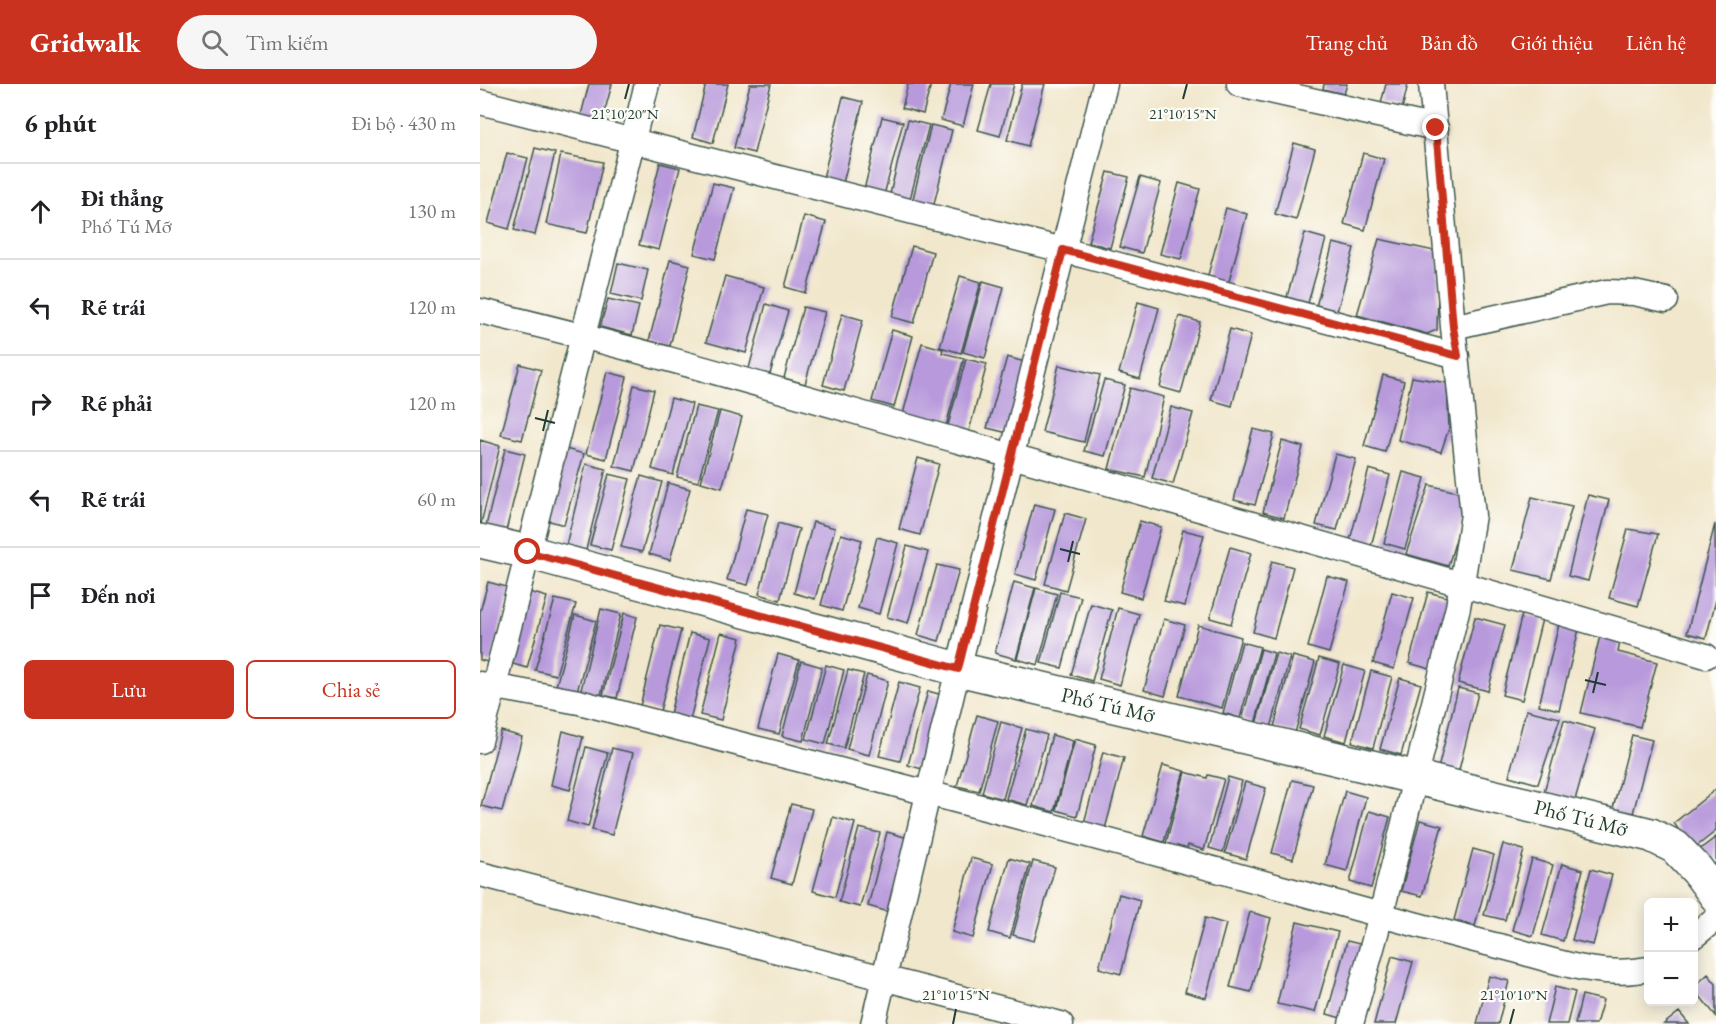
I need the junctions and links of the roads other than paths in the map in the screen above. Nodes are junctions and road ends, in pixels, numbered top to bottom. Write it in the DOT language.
graph roads {
  1 [pos="647,84"];
  2 [pos="1105,84"];
  3 [pos="1239,84"];
  4 [pos="1431,84"];
  5 [pos="480,102"];
  6 [pos="1436,128"];
  7 [pos="632,140"];
  8 [pos="1063,250"];
  9 [pos="1666,300"];
  10 [pos="480,311"];
  11 [pos="1453,327"];
  12 [pos="583,335"];
  13 [pos="1458,356"];
  14 [pos="1012,456"];
  15 [pos="480,541"];
  16 [pos="528,552"];
  17 [pos="1463,583"];
  18 [pos="1706,656"];
  19 [pos="958,669"];
  20 [pos="487,686"];
  21 [pos="480,741"];
  22 [pos="1414,778"];
  23 [pos="929,794"];
  24 [pos="480,874"];
  25 [pos="1716,896"];
  26 [pos="1381,915"];
  27 [pos="1716,918"];
  28 [pos="1698,933"];
  29 [pos="1644,970"];
  30 [pos="884,977"];
  31 [pos="873,1024"];
  32 [pos="1061,1024"];
  33 [pos="1351,1024"];
  1 -- 7 [label="street"];
  2 -- 8 [label="street"];
  3 -- 6 [label="street"];
  4 -- 6 [label="street"];
  5 -- 7 [label="street"];
  6 -- 11 [label="street"];
  7 -- 8 [label="street"];
  7 -- 12 [label="street"];
  8 -- 13 [label="street"];
  8 -- 14 [label="street"];
  9 -- 11 [label="street"];
  10 -- 12 [label="street"];
  11 -- 13 [label="street"];
  12 -- 14 [label="street"];
  12 -- 16 [label="street"];
  13 -- 17 [label="street"];
  14 -- 17 [label="street"];
  14 -- 19 [label="street"];
  15 -- 16 [label="main road, Phố Tú Mỡ"];
  16 -- 19 [label="main road, Phố Tú Mỡ"];
  16 -- 20 [label="street"];
  17 -- 18 [label="street"];
  17 -- 22 [label="street"];
  19 -- 22 [label="main road, Phố Tú Mỡ"];
  19 -- 23 [label="street"];
  20 -- 21 [label="street"];
  20 -- 23 [label="street"];
  22 -- 25 [label="main road, Phố Tú Mỡ"];
  22 -- 26 [label="street"];
  23 -- 26 [label="street"];
  23 -- 30 [label="street"];
  24 -- 30 [label="street"];
  26 -- 29 [label="street"];
  26 -- 33 [label="street"];
  27 -- 28 [label="street"];
  30 -- 31 [label="street"];
  30 -- 32 [label="street"];
}
